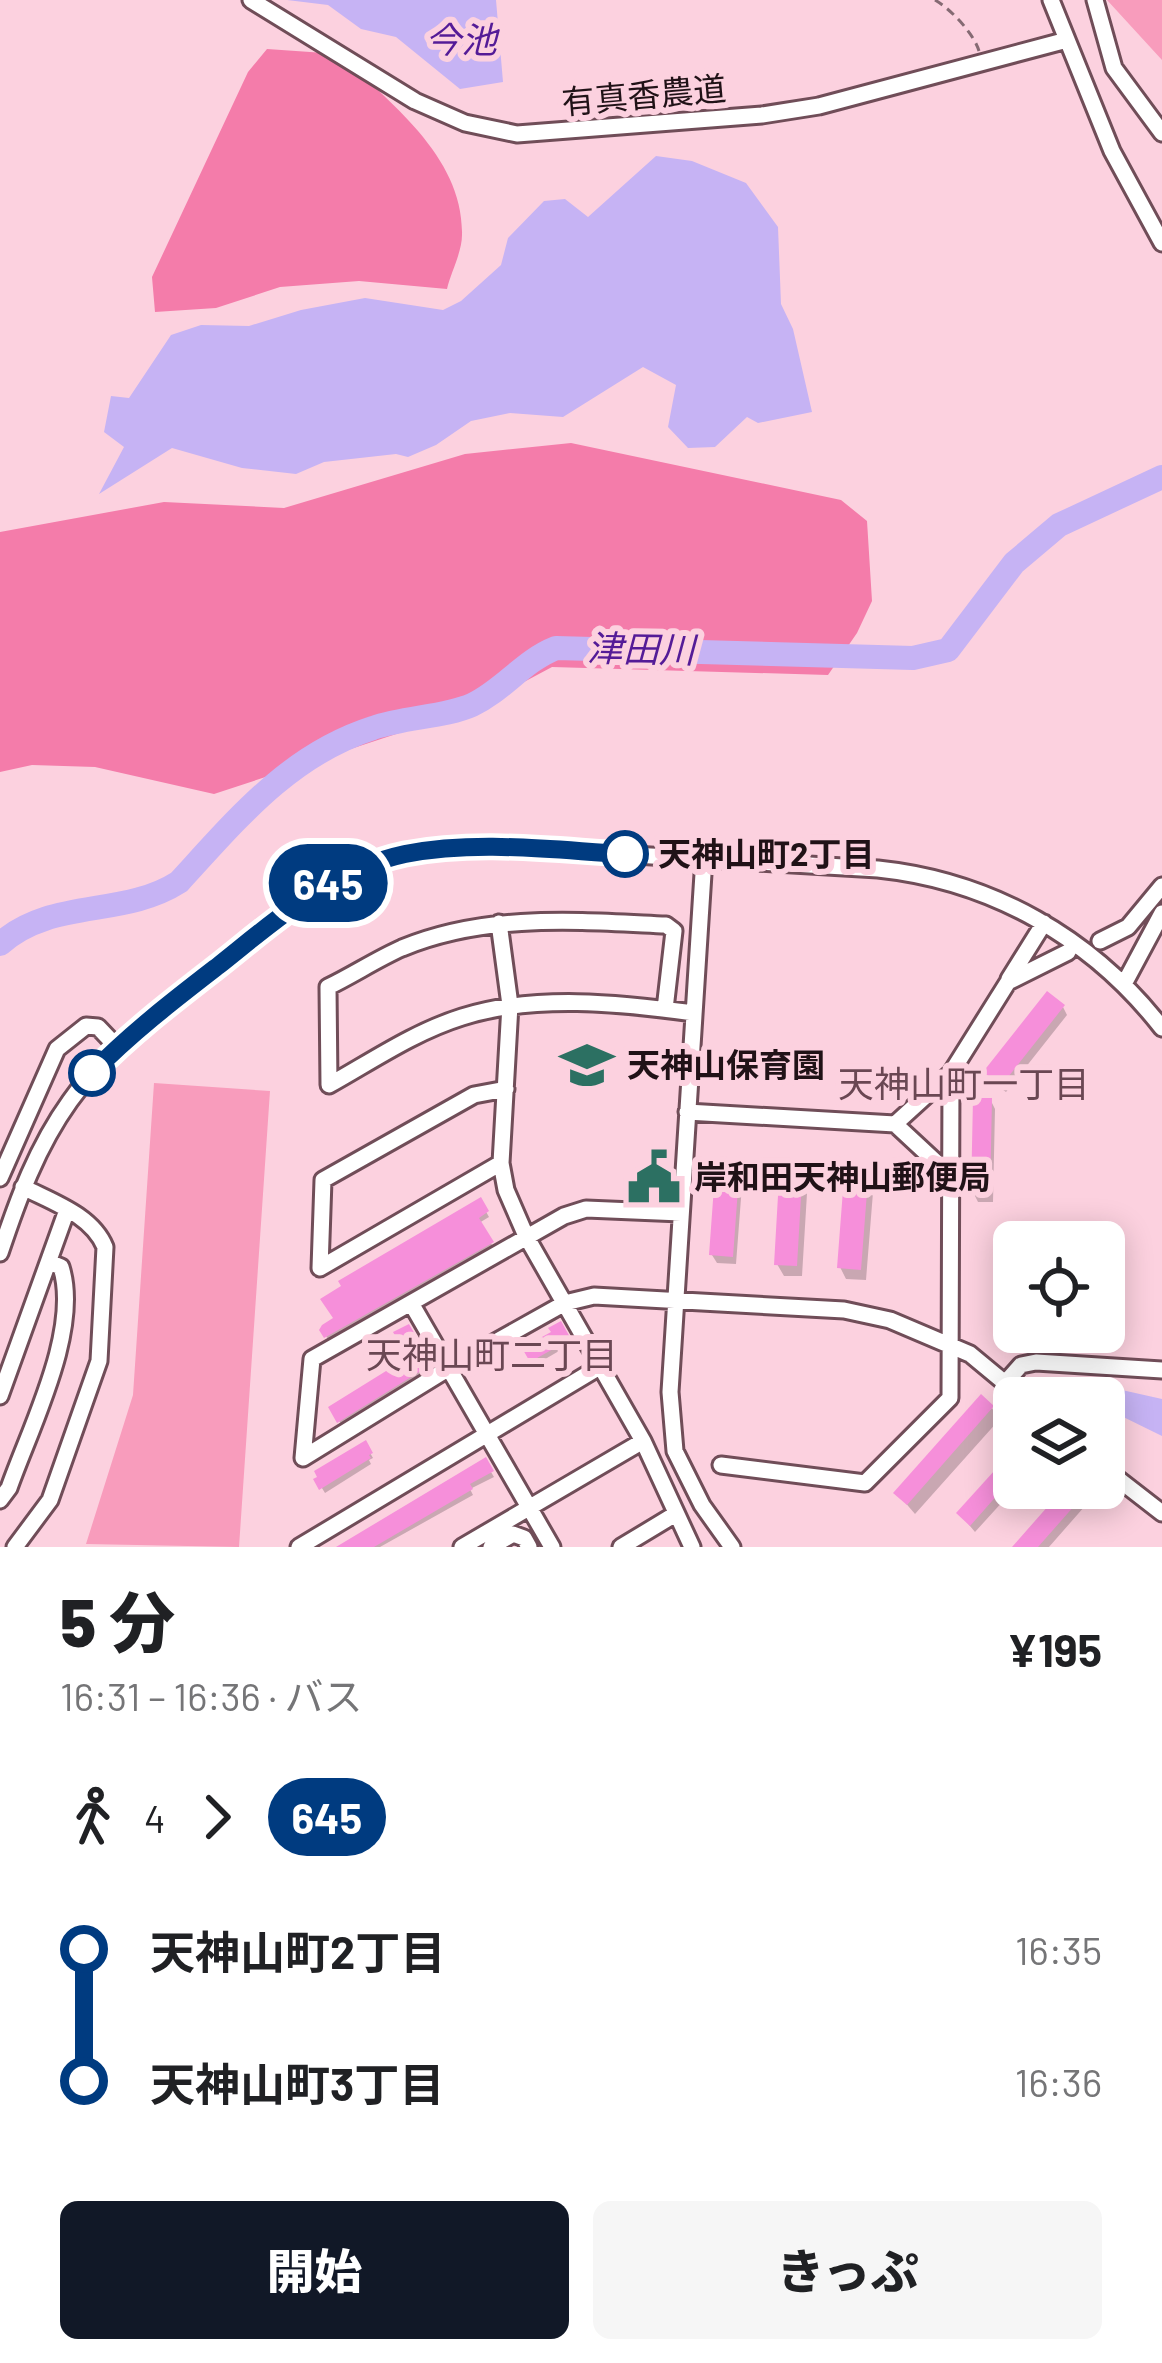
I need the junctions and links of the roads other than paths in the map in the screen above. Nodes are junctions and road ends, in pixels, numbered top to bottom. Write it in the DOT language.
graph roads {
  1 [pos="251,0"];
  2 [pos="1051,0"];
  3 [pos="1096,0"];
  4 [pos="1067,40"];
  5 [pos="1162,133"];
  6 [pos="1162,243"];
  7 [pos="704,858"];
  8 [pos="1162,886"];
  9 [pos="1162,913"];
  10 [pos="499,923"];
  11 [pos="1044,923"];
  12 [pos="1100,941"];
  13 [pos="1068,952"];
  14 [pos="1008,982"];
  15 [pos="1124,984"];
  16 [pos="510,1005"];
  17 [pos="664,1009"];
  18 [pos="694,1013"];
  19 [pos="1162,1028"];
  20 [pos="117,1047"];
  21 [pos="951,1073"];
  22 [pos="506,1089"];
  23 [pos="687,1112"];
  24 [pos="895,1124"];
  25 [pos="501,1163"];
  26 [pos="951,1176"];
  27 [pos="0,1178"];
  28 [pos="23,1187"];
  29 [pos="67,1210"];
  30 [pos="681,1213"];
  31 [pos="526,1236"];
  32 [pos="0,1252"];
  33 [pos="49,1262"];
  34 [pos="675,1300"];
  35 [pos="411,1303"];
  36 [pos="565,1303"];
  37 [pos="952,1345"];
  38 [pos="601,1366"];
  39 [pos="449,1368"];
  40 [pos="1162,1370"];
  41 [pos="999,1377"];
  42 [pos="1010,1377"];
  43 [pos="0,1396"];
  44 [pos="487,1435"];
  45 [pos="644,1441"];
  46 [pos="721,1466"];
  47 [pos="1125,1484"];
  48 [pos="0,1500"];
  49 [pos="528,1509"];
  50 [pos="1162,1513"];
  51 [pos="674,1515"];
  52 [pos="14,1547"];
  53 [pos="299,1547"];
  54 [pos="462,1547"];
  55 [pos="491,1547"];
  56 [pos="530,1547"];
  57 [pos="552,1547"];
  58 [pos="621,1547"];
  59 [pos="692,1547"];
  60 [pos="732,1547"];
  1 -- 4 [label="street, 有真香農道"];
  2 -- 4 [label="street"];
  3 -- 5 [label="street"];
  4 -- 6 [label="street"];
  7 -- 11 [label="street"];
  7 -- 18 [label="street"];
  7 -- 20 [label="street"];
  8 -- 12 [label="street"];
  9 -- 15 [label="street"];
  10 -- 16 [label="street"];
  10 -- 16 [label="street"];
  10 -- 17 [label="street"];
  11 -- 14 [label="street"];
  11 -- 15 [label="street"];
  13 -- 14 [label="street"];
  14 -- 21 [label="street"];
  15 -- 19 [label="street"];
  16 -- 17 [label="street"];
  16 -- 22 [label="street"];
  17 -- 18 [label="street"];
  18 -- 23 [label="street"];
  20 -- 27 [label="street"];
  20 -- 28 [label="street"];
  21 -- 24 [label="street"];
  21 -- 26 [label="street"];
  22 -- 25 [label="street"];
  22 -- 25 [label="street"];
  23 -- 24 [label="street"];
  23 -- 30 [label="street"];
  24 -- 26 [label="street"];
  25 -- 31 [label="street"];
  26 -- 37 [label="street"];
  28 -- 29 [label="street"];
  28 -- 32 [label="street"];
  29 -- 33 [label="street"];
  29 -- 52 [label="street"];
  30 -- 31 [label="street"];
  30 -- 34 [label="street"];
  31 -- 35 [label="street"];
  31 -- 36 [label="street"];
  33 -- 43 [label="street"];
  33 -- 48 [label="street"];
  34 -- 36 [label="street"];
  34 -- 37 [label="street"];
  34 -- 60 [label="street"];
  35 -- 39 [label="street"];
  35 -- 39 [label="street"];
  36 -- 38 [label="street"];
  36 -- 39 [label="street"];
  37 -- 41 [label="street"];
  37 -- 46 [label="street"];
  38 -- 44 [label="street"];
  38 -- 45 [label="street"];
  39 -- 44 [label="street"];
  40 -- 42 [label="street"];
  44 -- 49 [label="street"];
  44 -- 53 [label="street"];
  45 -- 49 [label="street"];
  45 -- 51 [label="street"];
  47 -- 50 [label="street"];
  49 -- 54 [label="street"];
  49 -- 57 [label="street"];
  51 -- 58 [label="street"];
  51 -- 59 [label="street"];
  55 -- 56 [label="street"];
}
